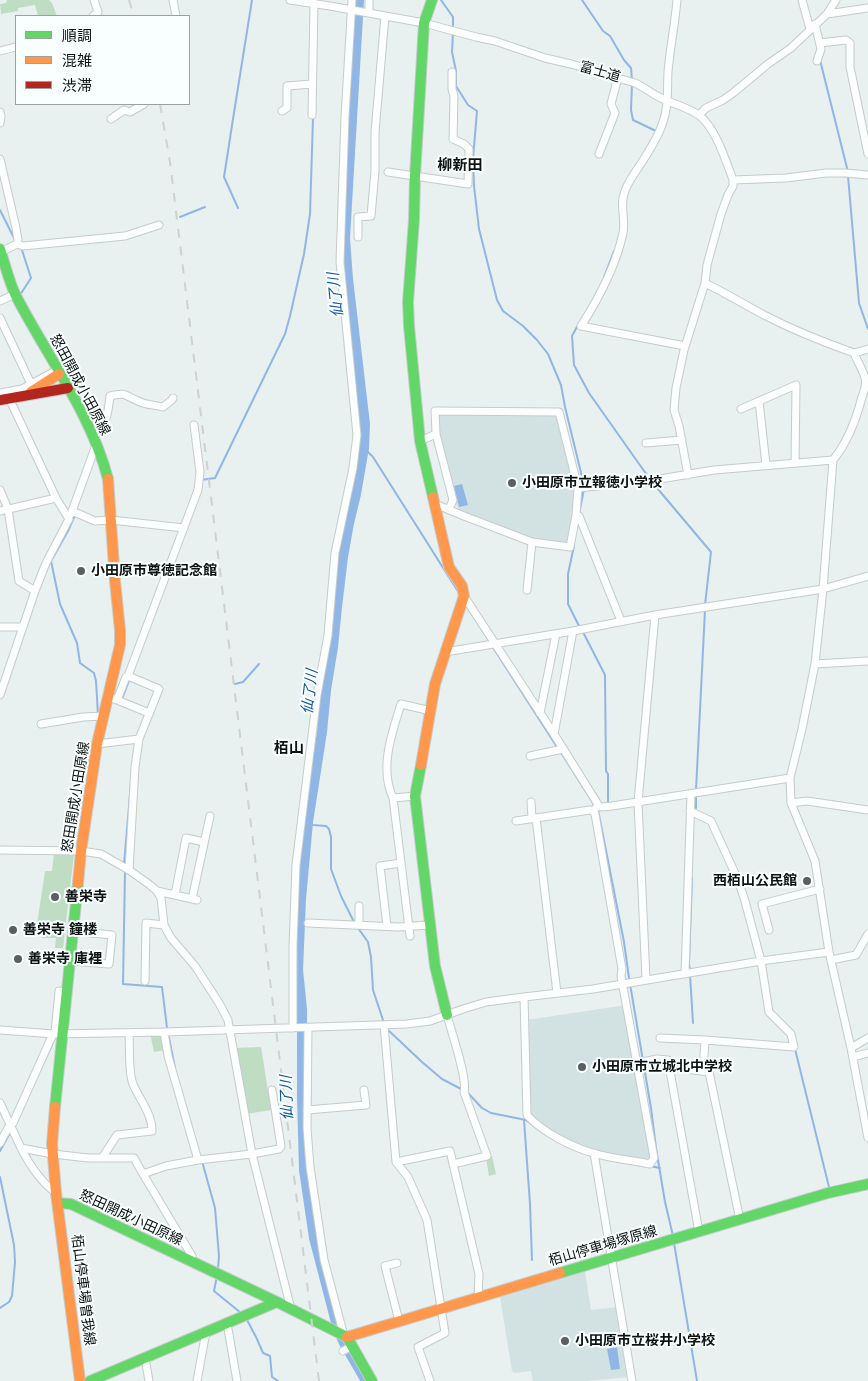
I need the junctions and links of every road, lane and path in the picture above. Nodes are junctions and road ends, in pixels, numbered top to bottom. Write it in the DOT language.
graph roads {
  1 [pos="94,0"];
  2 [pos="173,0"];
  3 [pos="290,0"];
  4 [pos="352,0"];
  5 [pos="369,0"];
  6 [pos="432,0"];
  7 [pos="677,0"];
  8 [pos="802,0"];
  9 [pos="836,0"];
  10 [pos="316,3"];
  11 [pos="330,3"];
  12 [pos="868,8"];
  13 [pos="351,10"];
  14 [pos="368,12"];
  15 [pos="827,14"];
  16 [pos="94,15"];
  17 [pos="176,15"];
  18 [pos="385,16"];
  19 [pos="424,23"];
  20 [pos="812,27"];
  21 [pos="820,43"];
  22 [pos="15,47"];
  23 [pos="0,51"];
  24 [pos="817,61"];
  25 [pos="452,72"];
  26 [pos="618,77"];
  27 [pos="312,84"];
  28 [pos="668,101"];
  29 [pos="142,105"];
  30 [pos="282,111"];
  31 [pos="0,112"];
  32 [pos="312,115"];
  33 [pos="699,115"];
  34 [pos="111,120"];
  35 [pos="0,123"];
  36 [pos="599,154"];
  37 [pos="868,154"];
  38 [pos="0,159"];
  39 [pos="388,172"];
  40 [pos="868,175"];
  41 [pos="415,176"];
  42 [pos="734,180"];
  43 [pos="159,225"];
  44 [pos="358,237"];
  45 [pos="17,244"];
  46 [pos="0,250"];
  47 [pos="705,283"];
  48 [pos="15,294"];
  49 [pos="0,300"];
  50 [pos="0,318"];
  51 [pos="685,346"];
  52 [pos="868,349"];
  53 [pos="854,353"];
  54 [pos="58,372"];
  55 [pos="31,384"];
  56 [pos="68,388"];
  57 [pos="26,396"];
  58 [pos="3,397"];
  59 [pos="173,398"];
  60 [pos="759,401"];
  61 [pos="741,409"];
  62 [pos="194,425"];
  63 [pos="436,434"];
  64 [pos="682,440"];
  65 [pos="420,441"];
  66 [pos="646,443"];
  67 [pos="96,445"];
  68 [pos="833,460"];
  69 [pos="794,463"];
  70 [pos="766,466"];
  71 [pos="688,474"];
  72 [pos="578,488"];
  73 [pos="0,490"];
  74 [pos="56,498"];
  75 [pos="435,504"];
  76 [pos="449,508"];
  77 [pos="4,510"];
  78 [pos="72,511"];
  79 [pos="576,515"];
  80 [pos="69,519"];
  81 [pos="111,520"];
  82 [pos="184,528"];
  83 [pos="532,542"];
  84 [pos="868,576"];
  85 [pos="823,589"];
  86 [pos="527,590"];
  87 [pos="35,591"];
  88 [pos="463,600"];
  89 [pos="655,615"];
  90 [pos="620,621"];
  91 [pos="0,627"];
  92 [pos="23,627"];
  93 [pos="573,631"];
  94 [pos="556,634"];
  95 [pos="495,644"];
  96 [pos="445,652"];
  97 [pos="868,661"];
  98 [pos="815,664"];
  99 [pos="128,676"];
  100 [pos="0,695"];
  101 [pos="113,698"];
  102 [pos="431,711"];
  103 [pos="149,713"];
  104 [pos="540,714"];
  105 [pos="104,716"];
  106 [pos="41,724"];
  107 [pos="554,734"];
  108 [pos="139,739"];
  109 [pos="97,744"];
  110 [pos="563,749"];
  111 [pos="530,756"];
  112 [pos="790,778"];
  113 [pos="691,794"];
  114 [pos="415,796"];
  115 [pos="393,798"];
  116 [pos="531,802"];
  117 [pos="638,802"];
  118 [pos="791,803"];
  119 [pos="600,808"];
  120 [pos="868,810"];
  121 [pos="690,812"];
  122 [pos="210,816"];
  123 [pos="534,818"];
  124 [pos="516,821"];
  125 [pos="204,842"];
  126 [pos="0,850"];
  127 [pos="81,851"];
  128 [pos="401,863"];
  129 [pos="129,870"];
  130 [pos="820,889"];
  131 [pos="157,891"];
  132 [pos="176,895"];
  133 [pos="358,906"];
  134 [pos="308,923"];
  135 [pos="164,925"];
  136 [pos="357,925"];
  137 [pos="387,926"];
  138 [pos="430,926"];
  139 [pos="409,927"];
  140 [pos="72,930"];
  141 [pos="769,930"];
  142 [pos="868,934"];
  143 [pos="410,936"];
  144 [pos="830,956"];
  145 [pos="70,961"];
  146 [pos="761,961"];
  147 [pos="685,974"];
  148 [pos="646,980"];
  149 [pos="145,981"];
  150 [pos="623,984"];
  151 [pos="557,993"];
  152 [pos="524,997"];
  153 [pos="447,1015"];
  154 [pos="384,1025"];
  155 [pos="295,1028"];
  156 [pos="308,1028"];
  157 [pos="0,1030"];
  158 [pos="230,1030"];
  159 [pos="129,1032"];
  160 [pos="164,1032"];
  161 [pos="57,1034"];
  162 [pos="660,1038"];
  163 [pos="868,1038"];
  164 [pos="705,1040"];
  165 [pos="851,1048"];
  166 [pos="868,1053"];
  167 [pos="853,1057"];
  168 [pos="638,1063"];
  169 [pos="669,1066"];
  170 [pos="704,1071"];
  171 [pos="272,1090"];
  172 [pos="364,1090"];
  173 [pos="0,1104"];
  174 [pos="307,1110"];
  175 [pos="0,1126"];
  176 [pos="11,1128"];
  177 [pos="868,1138"];
  178 [pos="0,1143"];
  179 [pos="21,1148"];
  180 [pos="53,1154"];
  181 [pos="252,1154"];
  182 [pos="594,1157"];
  183 [pos="102,1158"];
  184 [pos="198,1160"];
  185 [pos="396,1162"];
  186 [pos="453,1164"];
  187 [pos="144,1174"];
  188 [pos="868,1184"];
  189 [pos="57,1198"];
  190 [pos="740,1220"];
  191 [pos="699,1232"];
  192 [pos="611,1258"];
  193 [pos="191,1260"];
  194 [pos="397,1263"];
  195 [pos="478,1297"];
  196 [pos="277,1302"];
  197 [pos="441,1308"];
  198 [pos="291,1309"];
  199 [pos="398,1321"];
  200 [pos="227,1323"];
  201 [pos="206,1332"];
  202 [pos="346,1342"];
  203 [pos="145,1358"];
  204 [pos="109,1377"];
  205 [pos="80,1381"];
  206 [pos="90,1381"];
  207 [pos="149,1381"];
  208 [pos="197,1381"];
  209 [pos="237,1381"];
  210 [pos="372,1381"];
  211 [pos="430,1381"];
  212 [pos="632,1381"];
  1 -- 16 [label="street"];
  2 -- 17 [label="street"];
  3 -- 10 [label="street, 富士道"];
  4 -- 13 [label="street"];
  5 -- 14 [label="street"];
  6 -- 19 [label="main road"];
  7 -- 28 [label="street"];
  8 -- 20 [label="street"];
  9 -- 15 [label="street"];
  10 -- 11 [label="street, 富士道"];
  10 -- 27 [label="street"];
  11 -- 13 [label="street, 富士道"];
  12 -- 15 [label="street"];
  13 -- 14 [label="street, 富士道"];
  13 -- 155 [label="street"];
  14 -- 18 [label="street, 富士道"];
  15 -- 20 [label="street"];
  18 -- 19 [label="street, 富士道"];
  18 -- 44 [label="street"];
  19 -- 26 [label="street, 富士道"];
  19 -- 41 [label="main road"];
  20 -- 21 [label="street"];
  20 -- 33 [label="street"];
  21 -- 24 [label="street"];
  21 -- 37 [label="street"];
  22 -- 23 [label="street"];
  25 -- 41 [label="street"];
  26 -- 28 [label="street, 富士道"];
  26 -- 36 [label="street"];
  27 -- 30 [label="street"];
  27 -- 32 [label="street"];
  28 -- 33 [label="street, 富士道"];
  28 -- 51 [label="street"];
  29 -- 34 [label="street"];
  31 -- 35 [label="street"];
  33 -- 42 [label="street, 富士道"];
  38 -- 45 [label="street"];
  39 -- 41 [label="street"];
  40 -- 42 [label="street"];
  41 -- 65 [label="main road"];
  42 -- 47 [label="street"];
  43 -- 45 [label="street"];
  45 -- 46 [label="street"];
  46 -- 48 [label="main road, 怒田開成小田原線"];
  47 -- 51 [label="street"];
  47 -- 53 [label="street"];
  48 -- 49 [label="street"];
  48 -- 54 [label="main road, 怒田開成小田原線"];
  50 -- 55 [label="street"];
  51 -- 64 [label="street"];
  52 -- 53 [label="street"];
  53 -- 68 [label="street"];
  54 -- 55 [label="street"];
  54 -- 56 [label="main road, 怒田開成小田原線"];
  54 -- 57 [label="main road"];
  55 -- 58 [label="street"];
  56 -- 57 [label="main road"];
  56 -- 67 [label="main road, 怒田開成小田原線"];
  57 -- 58 [label="main road"];
  58 -- 74 [label="street"];
  59 -- 67 [label="street"];
  60 -- 61 [label="street"];
  60 -- 69 [label="street"];
  60 -- 70 [label="street"];
  62 -- 82 [label="street"];
  63 -- 65 [label="street"];
  63 -- 72 [label="street"];
  63 -- 76 [label="street"];
  64 -- 66 [label="street"];
  64 -- 71 [label="street"];
  65 -- 75 [label="main road"];
  67 -- 78 [label="street"];
  67 -- 81 [label="main road, 怒田開成小田原線"];
  68 -- 69 [label="street"];
  68 -- 85 [label="street"];
  69 -- 70 [label="street"];
  70 -- 71 [label="street"];
  71 -- 72 [label="street"];
  72 -- 79 [label="street"];
  73 -- 77 [label="street"];
  74 -- 77 [label="street"];
  74 -- 80 [label="street"];
  75 -- 76 [label="street"];
  75 -- 88 [label="main road"];
  76 -- 83 [label="street"];
  77 -- 87 [label="street"];
  78 -- 80 [label="street"];
  78 -- 81 [label="street"];
  79 -- 83 [label="street"];
  79 -- 90 [label="street"];
  80 -- 87 [label="street"];
  81 -- 82 [label="street"];
  81 -- 101 [label="main road, 怒田開成小田原線"];
  82 -- 99 [label="street"];
  83 -- 86 [label="street"];
  84 -- 85 [label="street"];
  85 -- 89 [label="street"];
  85 -- 98 [label="street"];
  87 -- 92 [label="street"];
  88 -- 95 [label="street"];
  88 -- 96 [label="main road"];
  89 -- 90 [label="street"];
  89 -- 117 [label="street"];
  90 -- 93 [label="street"];
  91 -- 92 [label="street"];
  92 -- 100 [label="street"];
  93 -- 94 [label="street"];
  93 -- 107 [label="street"];
  94 -- 95 [label="street"];
  94 -- 104 [label="street"];
  95 -- 96 [label="street"];
  95 -- 104 [label="street"];
  96 -- 102 [label="main road"];
  97 -- 98 [label="street"];
  98 -- 112 [label="street"];
  99 -- 101 [label="street"];
  99 -- 103 [label="street"];
  101 -- 103 [label="street"];
  101 -- 105 [label="main road, 怒田開成小田原線"];
  102 -- 114 [label="main road"];
  102 -- 115 [label="street"];
  103 -- 108 [label="street"];
  104 -- 107 [label="street"];
  105 -- 106 [label="street"];
  105 -- 109 [label="main road, 怒田開成小田原線"];
  107 -- 110 [label="street"];
  108 -- 109 [label="street"];
  108 -- 129 [label="street"];
  109 -- 127 [label="main road, 怒田開成小田原線"];
  110 -- 111 [label="street"];
  110 -- 119 [label="street"];
  112 -- 113 [label="street"];
  112 -- 118 [label="street"];
  113 -- 117 [label="street"];
  113 -- 121 [label="street"];
  114 -- 115 [label="street"];
  114 -- 138 [label="main road"];
  115 -- 128 [label="street"];
  116 -- 123 [label="street"];
  117 -- 119 [label="street"];
  117 -- 148 [label="street"];
  118 -- 120 [label="street"];
  118 -- 130 [label="street"];
  119 -- 123 [label="street"];
  119 -- 150 [label="street"];
  121 -- 146 [label="street"];
  121 -- 147 [label="street"];
  122 -- 125 [label="street"];
  123 -- 124 [label="street"];
  123 -- 151 [label="street"];
  125 -- 132 [label="street"];
  125 -- 132 [label="street"];
  126 -- 127 [label="street"];
  127 -- 129 [label="street"];
  127 -- 140 [label="main road, 怒田開成小田原線"];
  128 -- 137 [label="street"];
  128 -- 139 [label="street"];
  129 -- 131 [label="street"];
  130 -- 141 [label="street"];
  130 -- 144 [label="street"];
  131 -- 132 [label="street"];
  131 -- 135 [label="street"];
  133 -- 136 [label="street"];
  134 -- 136 [label="street"];
  135 -- 149 [label="street"];
  135 -- 158 [label="street"];
  136 -- 137 [label="street"];
  137 -- 139 [label="street"];
  138 -- 139 [label="street"];
  138 -- 153 [label="main road"];
  139 -- 143 [label="street"];
  140 -- 145 [label="main road, 怒田開成小田原線"];
  140 -- 145 [label="street"];
  142 -- 144 [label="street"];
  144 -- 146 [label="street"];
  144 -- 165 [label="street"];
  145 -- 161 [label="main road, 怒田開成小田原線"];
  146 -- 147 [label="street"];
  146 -- 164 [label="street"];
  147 -- 148 [label="street"];
  148 -- 150 [label="street"];
  150 -- 151 [label="street"];
  150 -- 168 [label="street"];
  151 -- 152 [label="street"];
  152 -- 153 [label="street"];
  152 -- 182 [label="street"];
  153 -- 154 [label="street"];
  153 -- 186 [label="street"];
  154 -- 156 [label="street"];
  154 -- 185 [label="street"];
  155 -- 156 [label="street"];
  155 -- 158 [label="street"];
  156 -- 174 [label="street"];
  157 -- 161 [label="street"];
  158 -- 160 [label="street"];
  158 -- 181 [label="street"];
  159 -- 160 [label="street"];
  159 -- 161 [label="street"];
  159 -- 183 [label="street"];
  160 -- 184 [label="street"];
  161 -- 176 [label="street"];
  161 -- 180 [label="main road, 怒田開成小田原線"];
  162 -- 164 [label="street"];
  163 -- 165 [label="street"];
  164 -- 170 [label="street"];
  165 -- 167 [label="street"];
  166 -- 167 [label="street"];
  167 -- 177 [label="street"];
  168 -- 169 [label="street"];
  168 -- 182 [label="street"];
  169 -- 170 [label="street"];
  169 -- 191 [label="street"];
  170 -- 190 [label="street"];
  171 -- 181 [label="street"];
  172 -- 174 [label="street"];
  173 -- 176 [label="street"];
  174 -- 202 [label="street"];
  175 -- 176 [label="street"];
  176 -- 178 [label="street"];
  176 -- 179 [label="street"];
  179 -- 180 [label="street"];
  179 -- 189 [label="street"];
  180 -- 183 [label="street"];
  180 -- 189 [label="main road, 怒田開成小田原線"];
  181 -- 184 [label="street"];
  181 -- 198 [label="street"];
  182 -- 192 [label="street"];
  183 -- 187 [label="street"];
  184 -- 187 [label="street"];
  185 -- 186 [label="street"];
  185 -- 197 [label="street"];
  186 -- 195 [label="street"];
  187 -- 193 [label="street"];
  188 -- 190 [label="main road, 栢山停車場塚原線"];
  189 -- 193 [label="main road, 怒田開成小田原線"];
  189 -- 205 [label="main road, 栢山停車場曽我線"];
  190 -- 191 [label="main road, 栢山停車場塚原線"];
  191 -- 192 [label="main road, 栢山停車場塚原線"];
  192 -- 195 [label="main road, 栢山停車場塚原線"];
  192 -- 212 [label="street"];
  193 -- 196 [label="main road, 怒田開成小田原線"];
  194 -- 199 [label="street"];
  195 -- 197 [label="main road, 栢山停車場塚原線"];
  196 -- 198 [label="main road, 怒田開成小田原線"];
  196 -- 200 [label="main road"];
  197 -- 199 [label="main road, 栢山停車場塚原線"];
  197 -- 211 [label="street"];
  198 -- 202 [label="main road, 怒田開成小田原線"];
  199 -- 202 [label="main road, 栢山停車場塚原線"];
  200 -- 201 [label="main road"];
  200 -- 209 [label="street"];
  201 -- 203 [label="main road"];
  201 -- 208 [label="street"];
  202 -- 210 [label="main road"];
  203 -- 204 [label="main road"];
  203 -- 207 [label="street"];
  204 -- 206 [label="main road"];
}
